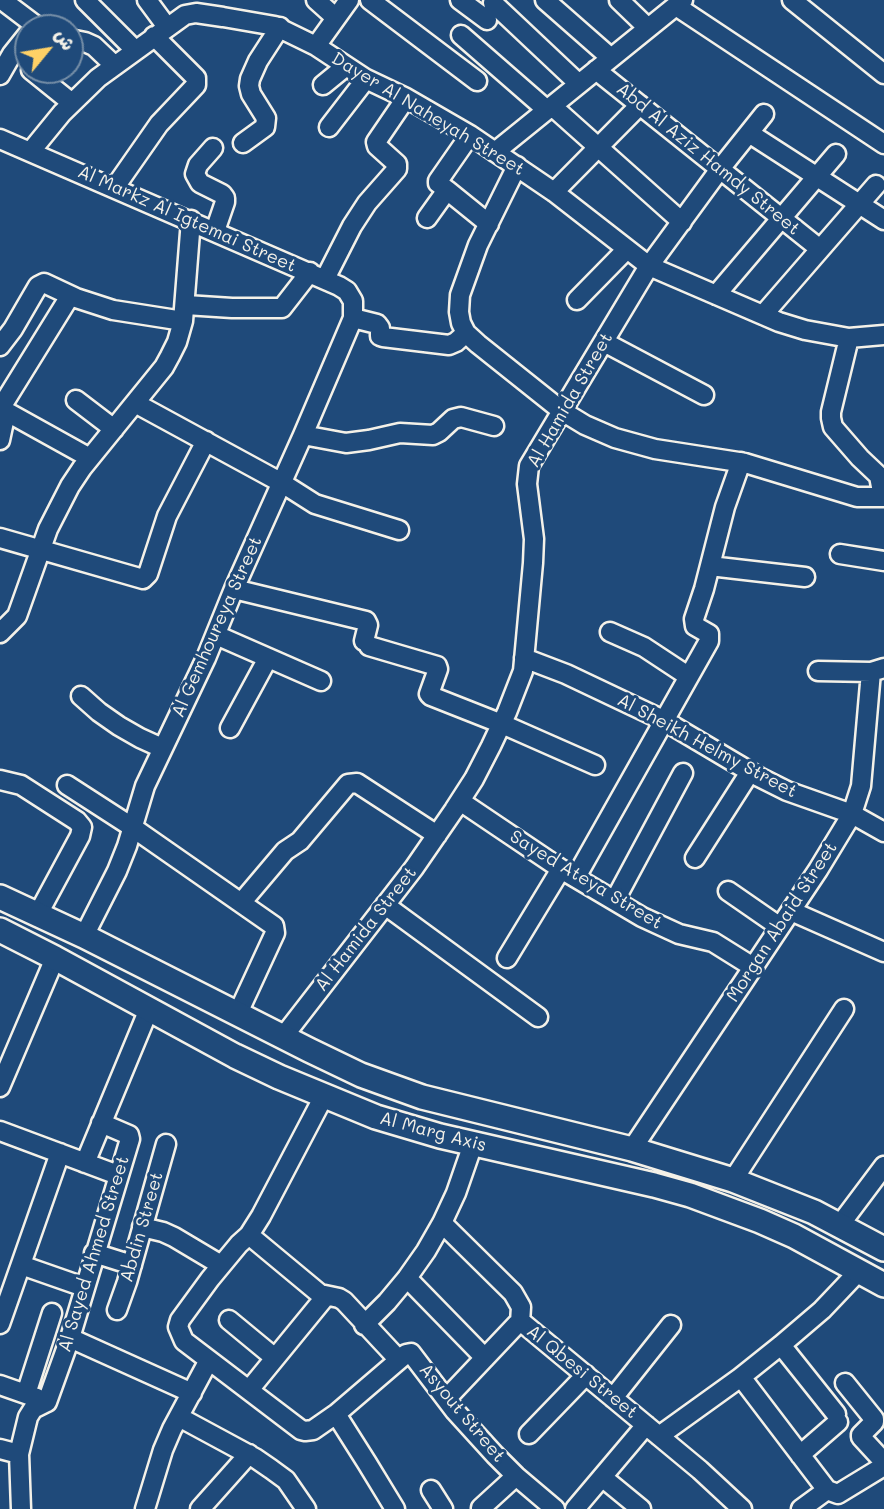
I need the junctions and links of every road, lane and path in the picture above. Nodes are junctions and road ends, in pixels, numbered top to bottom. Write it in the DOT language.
graph roads {
  1 [pos="2,0"];
  2 [pos="85,0"];
  3 [pos="147,0"];
  4 [pos="316,0"];
  5 [pos="349,0"];
  6 [pos="370,0"];
  7 [pos="460,0"];
  8 [pos="545,0"];
  9 [pos="619,0"];
  10 [pos="792,0"];
  11 [pos="493,3"];
  12 [pos="679,3"];
  13 [pos="206,7"];
  14 [pos="17,14"];
  15 [pos="336,18"];
  16 [pos="487,20"];
  17 [pos="280,27"];
  18 [pos="648,28"];
  19 [pos="160,32"];
  20 [pos="461,36"];
  21 [pos="84,42"];
  22 [pos="316,46"];
  23 [pos="6,50"];
  24 [pos="135,50"];
  25 [pos="611,58"];
  26 [pos="114,65"];
  27 [pos="345,66"];
  28 [pos="596,70"];
  29 [pos="884,74"];
  30 [pos="0,75"];
  31 [pos="366,79"];
  32 [pos="477,81"];
  33 [pos="49,84"];
  34 [pos="579,84"];
  35 [pos="323,85"];
  36 [pos="406,98"];
  37 [pos="72,103"];
  38 [pos="640,105"];
  39 [pos="549,108"];
  40 [pos="764,114"];
  41 [pos="329,127"];
  42 [pos="748,133"];
  43 [pos="470,135"];
  44 [pos="1,142"];
  45 [pos="243,143"];
  46 [pos="884,144"];
  47 [pos="598,147"];
  48 [pos="213,148"];
  49 [pos="31,151"];
  50 [pos="495,152"];
  51 [pos="836,153"];
  52 [pos="517,166"];
  53 [pos="720,169"];
  54 [pos="817,177"];
  55 [pos="876,185"];
  56 [pos="115,187"];
  57 [pos="447,190"];
  58 [pos="554,192"];
  59 [pos="859,204"];
  60 [pos="427,218"];
  61 [pos="781,218"];
  62 [pos="191,220"];
  63 [pos="884,220"];
  64 [pos="682,222"];
  65 [pos="489,224"];
  66 [pos="215,231"];
  67 [pos="627,249"];
  68 [pos="820,249"];
  69 [pos="649,266"];
  70 [pos="317,276"];
  71 [pos="716,295"];
  72 [pos="70,296"];
  73 [pos="577,300"];
  74 [pos="184,313"];
  75 [pos="763,315"];
  76 [pos="353,318"];
  77 [pos="466,333"];
  78 [pos="884,335"];
  79 [pos="849,338"];
  80 [pos="604,342"];
  81 [pos="0,346"];
  82 [pos="704,395"];
  83 [pos="76,400"];
  84 [pos="135,402"];
  85 [pos="2,410"];
  86 [pos="562,411"];
  87 [pos="494,426"];
  88 [pos="114,429"];
  89 [pos="303,435"];
  90 [pos="0,440"];
  91 [pos="206,441"];
  92 [pos="90,458"];
  93 [pos="741,463"];
  94 [pos="282,483"];
  95 [pos="884,496"];
  96 [pos="399,530"];
  97 [pos="0,538"];
  98 [pos="41,549"];
  99 [pos="840,554"];
  100 [pos="884,561"];
  101 [pos="710,565"];
  102 [pos="805,577"];
  103 [pos="234,589"];
  104 [pos="610,632"];
  105 [pos="0,633"];
  106 [pos="216,635"];
  107 [pos="268,658"];
  108 [pos="524,658"];
  109 [pos="877,670"];
  110 [pos="818,671"];
  111 [pos="688,676"];
  112 [pos="321,681"];
  113 [pos="81,696"];
  114 [pos="663,720"];
  115 [pos="502,724"];
  116 [pos="230,727"];
  117 [pos="162,748"];
  118 [pos="596,765"];
  119 [pos="750,772"];
  120 [pos="683,774"];
  121 [pos="0,780"];
  122 [pos="67,785"];
  123 [pos="460,801"];
  124 [pos="852,814"];
  125 [pos="132,827"];
  126 [pos="884,832"];
  127 [pos="437,835"];
  128 [pos="695,858"];
  129 [pos="568,873"];
  130 [pos="728,891"];
  131 [pos="0,897"];
  132 [pos="615,900"];
  133 [pos="241,903"];
  134 [pos="385,905"];
  135 [pos="791,911"];
  136 [pos="38,914"];
  137 [pos="780,927"];
  138 [pos="0,930"];
  139 [pos="84,936"];
  140 [pos="884,952"];
  141 [pos="55,958"];
  142 [pos="507,958"];
  143 [pos="753,967"];
  144 [pos="149,1009"];
  145 [pos="844,1009"];
  146 [pos="238,1013"];
  147 [pos="538,1017"];
  148 [pos="283,1037"];
  149 [pos="388,1085"];
  150 [pos="0,1087"];
  151 [pos="324,1096"];
  152 [pos="376,1117"];
  153 [pos="101,1123"];
  154 [pos="0,1131"];
  155 [pos="166,1144"];
  156 [pos="473,1144"];
  157 [pos="632,1149"];
  158 [pos="60,1153"];
  159 [pos="85,1163"];
  160 [pos="884,1166"];
  161 [pos="118,1175"];
  162 [pos="733,1180"];
  163 [pos="442,1223"];
  164 [pos="839,1226"];
  165 [pos="142,1227"];
  166 [pos="248,1236"];
  167 [pos="884,1249"];
  168 [pos="94,1253"];
  169 [pos="21,1265"];
  170 [pos="132,1265"];
  171 [pos="220,1265"];
  172 [pos="859,1271"];
  173 [pos="407,1278"];
  174 [pos="884,1284"];
  175 [pos="84,1287"];
  176 [pos="326,1296"];
  177 [pos="117,1310"];
  178 [pos="52,1313"];
  179 [pos="229,1320"];
  180 [pos="520,1323"];
  181 [pos="0,1324"];
  182 [pos="365,1325"];
  183 [pos="671,1325"];
  184 [pos="69,1338"];
  185 [pos="781,1345"];
  186 [pos="485,1358"];
  187 [pos="275,1359"];
  188 [pos="209,1360"];
  189 [pos="399,1360"];
  190 [pos="586,1375"];
  191 [pos="741,1377"];
  192 [pos="845,1383"];
  193 [pos="0,1385"];
  194 [pos="249,1390"];
  195 [pos="26,1394"];
  196 [pos="192,1394"];
  197 [pos="613,1398"];
  198 [pos="446,1399"];
  199 [pos="47,1402"];
  200 [pos="336,1414"];
  201 [pos="179,1417"];
  202 [pos="652,1431"];
  203 [pos="529,1434"];
  204 [pos="0,1450"];
  205 [pos="19,1454"];
  206 [pos="248,1454"];
  207 [pos="800,1455"];
  208 [pos="884,1464"];
  209 [pos="516,1476"];
  210 [pos="602,1477"];
  211 [pos="431,1490"];
  212 [pos="827,1490"];
  213 [pos="481,1508"];
  214 [pos="21,1509"];
  215 [pos="145,1509"];
  216 [pos="200,1509"];
  217 [pos="306,1509"];
  218 [pos="395,1509"];
  219 [pos="443,1509"];
  220 [pos="555,1509"];
  221 [pos="575,1509"];
  222 [pos="641,1509"];
  223 [pos="741,1509"];
  224 [pos="801,1509"];
  1 -- 14 [label="street"];
  2 -- 24 [label="street"];
  3 -- 19 [label="street"];
  4 -- 15 [label="street"];
  5 -- 15 [label="street"];
  6 -- 32 [label="street"];
  7 -- 16 [label="street"];
  8 -- 25 [label="street"];
  9 -- 18 [label="street"];
  10 -- 29 [label="street"];
  11 -- 34 [label="street"];
  12 -- 18 [label="street"];
  12 -- 46 [label="street"];
  13 -- 17 [label="street, Dayer Al Naheyah Street"];
  13 -- 19 [label="street, Dayer Al Naheyah Street"];
  15 -- 22 [label="street"];
  17 -- 22 [label="street, Dayer Al Naheyah Street"];
  17 -- 45 [label="street"];
  18 -- 25 [label="street"];
  19 -- 24 [label="street, Dayer Al Naheyah Street"];
  19 -- 56 [label="street"];
  20 -- 39 [label="street"];
  21 -- 26 [label="street"];
  22 -- 27 [label="street, Dayer Al Naheyah Street"];
  23 -- 30 [label="street"];
  24 -- 26 [label="street, Dayer Al Naheyah Street"];
  25 -- 28 [label="street"];
  26 -- 37 [label="street, Dayer Al Naheyah Street"];
  27 -- 31 [label="street, Dayer Al Naheyah Street"];
  27 -- 35 [label="street"];
  28 -- 34 [label="street"];
  28 -- 38 [label="street, Abd Al Aziz Hamdy Street"];
  31 -- 36 [label="street, Dayer Al Naheyah Street"];
  31 -- 41 [label="street"];
  33 -- 37 [label="street"];
  34 -- 39 [label="street"];
  36 -- 43 [label="street, Dayer Al Naheyah Street"];
  36 -- 70 [label="street"];
  37 -- 49 [label="street, Dayer Al Naheyah Street"];
  38 -- 47 [label="street"];
  38 -- 53 [label="street, Abd Al Aziz Hamdy Street"];
  39 -- 47 [label="street"];
  39 -- 50 [label="street"];
  40 -- 42 [label="street, Al Hamida Street"];
  42 -- 53 [label="street, Al Hamida Street"];
  42 -- 54 [label="street"];
  43 -- 50 [label="street, Dayer Al Naheyah Street"];
  43 -- 57 [label="street"];
  44 -- 49 [label="street, Al Markz Al Igtemai Street"];
  47 -- 58 [label="street"];
  47 -- 64 [label="street"];
  48 -- 66 [label="street"];
  49 -- 56 [label="street, Al Markz Al Igtemai Street"];
  50 -- 52 [label="street, Dayer Al Naheyah Street"];
  51 -- 54 [label="street"];
  52 -- 58 [label="street, Dayer Al Naheyah Street"];
  52 -- 65 [label="street"];
  53 -- 61 [label="street, Abd Al Aziz Hamdy Street"];
  53 -- 64 [label="street, Al Hamida Street"];
  54 -- 59 [label="street"];
  54 -- 61 [label="street"];
  55 -- 59 [label="street"];
  56 -- 62 [label="street, Al Markz Al Igtemai Street"];
  57 -- 60 [label="street"];
  57 -- 65 [label="street"];
  58 -- 67 [label="street, Dayer Al Naheyah Street"];
  59 -- 63 [label="street"];
  59 -- 68 [label="street"];
  61 -- 68 [label="street, Abd Al Aziz Hamdy Street"];
  61 -- 71 [label="street"];
  62 -- 66 [label="street, Al Markz Al Igtemai Street"];
  62 -- 74 [label="street"];
  64 -- 69 [label="street, Al Hamida Street"];
  65 -- 77 [label="street"];
  66 -- 70 [label="street, Al Markz Al Igtemai Street"];
  67 -- 69 [label="street, Dayer Al Naheyah Street"];
  67 -- 73 [label="street"];
  68 -- 75 [label="street"];
  69 -- 71 [label="street, Dayer Al Naheyah Street"];
  69 -- 80 [label="street, Al Hamida Street"];
  70 -- 74 [label="street"];
  70 -- 76 [label="street, Al Markz Al Igtemai Street"];
  71 -- 75 [label="street, Dayer Al Naheyah Street"];
  72 -- 74 [label="street"];
  72 -- 81 [label="street"];
  72 -- 85 [label="street"];
  74 -- 84 [label="street"];
  75 -- 79 [label="street, Dayer Al Naheyah Street"];
  76 -- 77 [label="street"];
  76 -- 89 [label="street, Al Gemhoureya Street"];
  77 -- 86 [label="street"];
  78 -- 79 [label="street, Dayer Al Naheyah Street"];
  79 -- 95 [label="street"];
  80 -- 82 [label="street"];
  80 -- 86 [label="street, Al Hamida Street"];
  83 -- 88 [label="street"];
  84 -- 88 [label="street"];
  84 -- 91 [label="street"];
  85 -- 90 [label="street"];
  85 -- 92 [label="street"];
  86 -- 93 [label="street"];
  86 -- 108 [label="street, Al Hamida Street"];
  87 -- 89 [label="street"];
  88 -- 92 [label="street"];
  89 -- 94 [label="street, Al Gemhoureya Street"];
  91 -- 94 [label="street"];
  91 -- 98 [label="street"];
  92 -- 98 [label="street"];
  93 -- 95 [label="street"];
  93 -- 101 [label="street"];
  94 -- 96 [label="street"];
  94 -- 103 [label="street, Al Gemhoureya Street"];
  97 -- 98 [label="street"];
  98 -- 105 [label="street"];
  99 -- 100 [label="street"];
  101 -- 102 [label="street"];
  101 -- 111 [label="street"];
  103 -- 106 [label="street, Al Gemhoureya Street"];
  103 -- 115 [label="street"];
  104 -- 111 [label="street"];
  106 -- 107 [label="street"];
  106 -- 117 [label="street, Al Gemhoureya Street"];
  107 -- 112 [label="street"];
  107 -- 116 [label="street"];
  108 -- 114 [label="street, Al Sheikh Helmy Street"];
  108 -- 115 [label="street, Al Hamida Street"];
  109 -- 110 [label="street"];
  109 -- 124 [label="street, Morgan Abaid Street"];
  111 -- 114 [label="street"];
  113 -- 117 [label="street"];
  114 -- 119 [label="street, Al Sheikh Helmy Street"];
  114 -- 129 [label="street"];
  115 -- 118 [label="street"];
  115 -- 123 [label="street, Al Hamida Street"];
  117 -- 125 [label="street, Al Gemhoureya Street"];
  119 -- 124 [label="street, Al Sheikh Helmy Street"];
  119 -- 128 [label="street"];
  120 -- 132 [label="street"];
  121 -- 136 [label="street"];
  122 -- 125 [label="street"];
  123 -- 127 [label="street, Al Hamida Street"];
  123 -- 129 [label="street, Sayed Ateya Street"];
  124 -- 126 [label="street, Al Sheikh Helmy Street"];
  124 -- 135 [label="street, Morgan Abaid Street"];
  125 -- 133 [label="street"];
  125 -- 139 [label="street, Al Gemhoureya Street"];
  127 -- 133 [label="street"];
  127 -- 134 [label="street, Al Hamida Street"];
  129 -- 132 [label="street, Sayed Ateya Street"];
  129 -- 142 [label="street"];
  130 -- 137 [label="street"];
  131 -- 136 [label="main road, Al Marg Axis"];
  132 -- 143 [label="street, Sayed Ateya Street"];
  133 -- 146 [label="street"];
  134 -- 147 [label="street"];
  134 -- 148 [label="street, Al Hamida Street"];
  135 -- 137 [label="street, Morgan Abaid Street"];
  135 -- 140 [label="street"];
  136 -- 139 [label="main road, Al Marg Axis"];
  137 -- 143 [label="street, Morgan Abaid Street"];
  138 -- 141 [label="main road, Al Marg Axis"];
  139 -- 146 [label="main road, Al Marg Axis"];
  141 -- 144 [label="main road, Al Marg Axis"];
  141 -- 150 [label="street"];
  143 -- 157 [label="street, Morgan Abaid Street"];
  144 -- 151 [label="main road, Al Marg Axis"];
  144 -- 153 [label="street"];
  145 -- 162 [label="street"];
  146 -- 148 [label="main road, Al Marg Axis"];
  148 -- 149 [label="main road, Al Marg Axis"];
  149 -- 152 [label="main road"];
  149 -- 157 [label="main road, Al Marg Axis"];
  151 -- 152 [label="main road, Al Marg Axis"];
  151 -- 166 [label="street"];
  152 -- 156 [label="main road, Al Marg Axis"];
  153 -- 159 [label="street"];
  153 -- 161 [label="street, Al Sayed Ahmed Street"];
  154 -- 158 [label="street"];
  155 -- 165 [label="street, Abdin Street"];
  156 -- 163 [label="street"];
  156 -- 172 [label="main road, Al Marg Axis"];
  157 -- 162 [label="main road, Al Marg Axis"];
  158 -- 159 [label="street"];
  158 -- 169 [label="street"];
  159 -- 161 [label="street"];
  160 -- 164 [label="street"];
  161 -- 168 [label="street, Al Sayed Ahmed Street"];
  162 -- 164 [label="main road, Al Marg Axis"];
  163 -- 173 [label="street"];
  163 -- 180 [label="street, Al Qbesi Street"];
  164 -- 167 [label="main road, Al Marg Axis"];
  165 -- 170 [label="street, Abdin Street"];
  165 -- 171 [label="street"];
  166 -- 171 [label="street"];
  166 -- 176 [label="street"];
  168 -- 170 [label="street"];
  168 -- 175 [label="street, Al Sayed Ahmed Street"];
  169 -- 175 [label="street"];
  169 -- 181 [label="street"];
  170 -- 177 [label="street, Abdin Street"];
  171 -- 188 [label="street"];
  172 -- 174 [label="main road, Al Marg Axis"];
  172 -- 185 [label="street"];
  173 -- 182 [label="street"];
  173 -- 186 [label="street"];
  175 -- 184 [label="street, Al Sayed Ahmed Street"];
  176 -- 182 [label="street"];
  176 -- 187 [label="street"];
  178 -- 195 [label="street"];
  179 -- 187 [label="street"];
  180 -- 186 [label="street"];
  180 -- 190 [label="street, Al Qbesi Street"];
  182 -- 189 [label="street"];
  183 -- 197 [label="street"];
  184 -- 196 [label="street"];
  184 -- 199 [label="street, Al Sayed Ahmed Street"];
  185 -- 191 [label="street"];
  185 -- 207 [label="street"];
  186 -- 198 [label="street"];
  187 -- 194 [label="street"];
  188 -- 194 [label="street"];
  188 -- 196 [label="street"];
  189 -- 198 [label="street, Asyout Street"];
  189 -- 200 [label="street, Asyout Street"];
  190 -- 197 [label="street, Al Qbesi Street"];
  190 -- 203 [label="street"];
  191 -- 202 [label="street"];
  191 -- 207 [label="street"];
  192 -- 208 [label="street"];
  193 -- 195 [label="street"];
  194 -- 200 [label="street, Asyout Street"];
  195 -- 199 [label="street"];
  196 -- 201 [label="street"];
  197 -- 202 [label="street, Al Qbesi Street"];
  198 -- 209 [label="street, Asyout Street"];
  199 -- 205 [label="street"];
  200 -- 218 [label="street"];
  201 -- 206 [label="street"];
  201 -- 215 [label="street"];
  202 -- 210 [label="street"];
  202 -- 223 [label="street, Al Qbesi Street"];
  204 -- 205 [label="street"];
  205 -- 214 [label="street"];
  206 -- 216 [label="street"];
  206 -- 217 [label="street"];
  207 -- 212 [label="street"];
  208 -- 212 [label="street"];
  209 -- 213 [label="street"];
  209 -- 220 [label="street, Asyout Street"];
  210 -- 221 [label="street"];
  210 -- 222 [label="street"];
  211 -- 219 [label="street"];
  212 -- 224 [label="street"];
}
